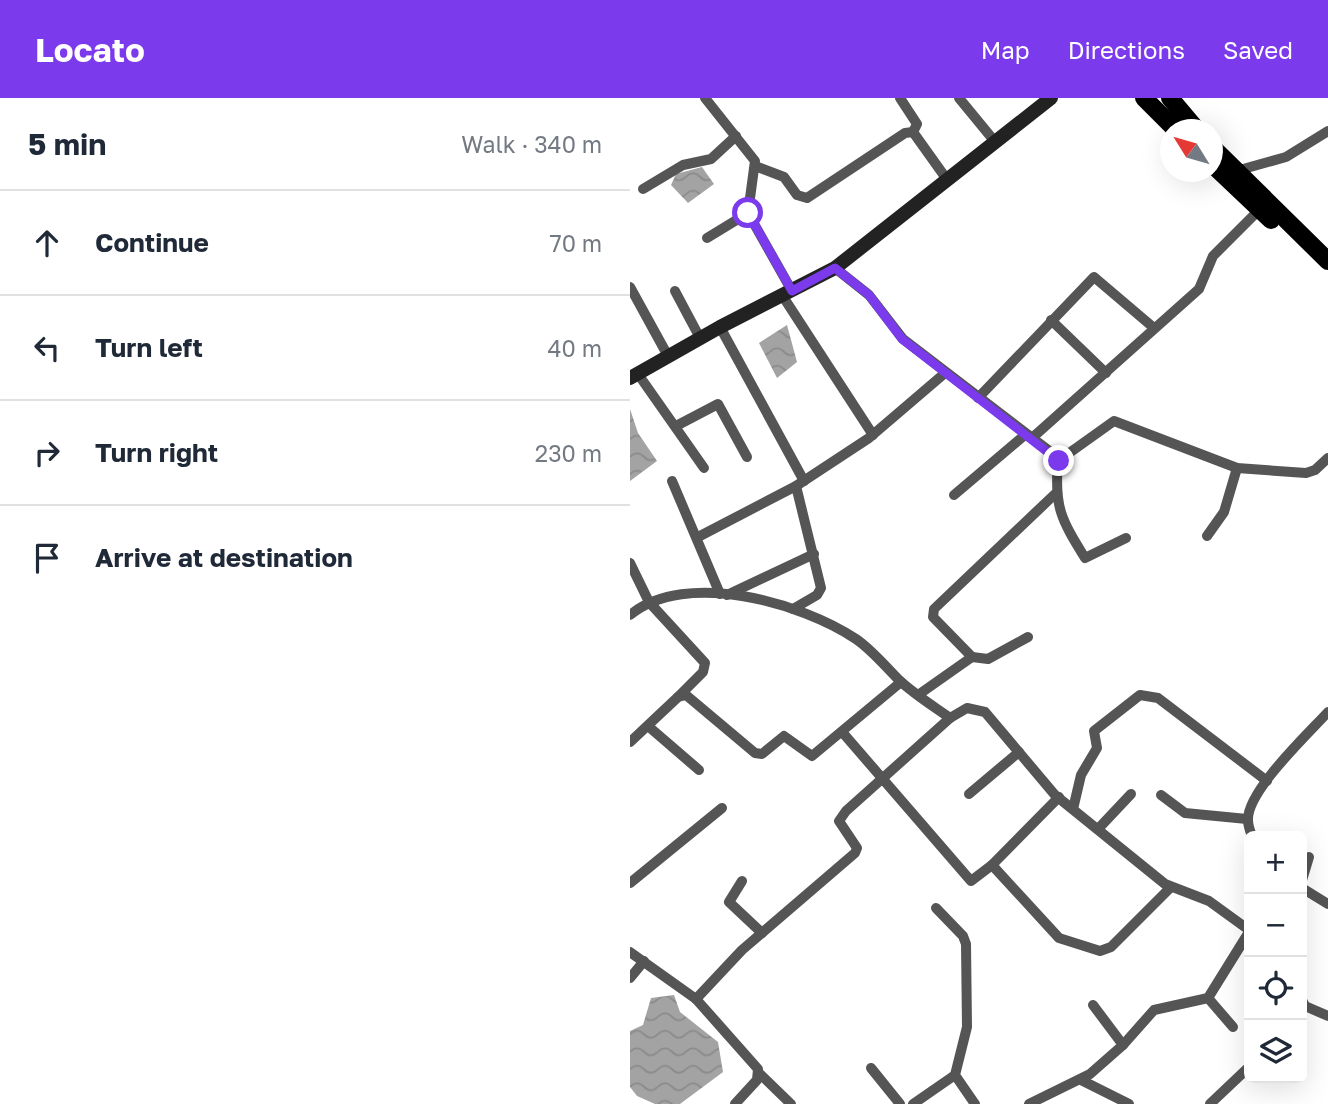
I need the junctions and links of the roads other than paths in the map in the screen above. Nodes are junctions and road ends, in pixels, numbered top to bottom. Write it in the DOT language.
graph roads {
  1 [pos="705,98"];
  2 [pos="900,98"];
  3 [pos="959,98"];
  4 [pos="1051,98"];
  5 [pos="1144,98"];
  6 [pos="1170,98"];
  7 [pos="1166,119"];
  8 [pos="1188,119"];
  9 [pos="1328,131"];
  10 [pos="913,132"];
  11 [pos="736,136"];
  12 [pos="996,143"];
  13 [pos="1223,157"];
  14 [pos="755,166"];
  15 [pos="1236,171"];
  16 [pos="1223,174"];
  17 [pos="948,181"];
  18 [pos="643,189"];
  19 [pos="1260,209"];
  20 [pos="748,213"];
  21 [pos="707,238"];
  22 [pos="1328,261"];
  23 [pos="835,268"];
  24 [pos="1328,277"];
  25 [pos="630,287"];
  26 [pos="674,290"];
  27 [pos="787,293"];
  28 [pos="1051,320"];
  29 [pos="720,327"];
  30 [pos="1154,328"];
  31 [pos="700,338"];
  32 [pos="668,356"];
  33 [pos="945,373"];
  34 [pos="1106,373"];
  35 [pos="634,376"];
  36 [pos="978,398"];
  37 [pos="676,426"];
  38 [pos="873,435"];
  39 [pos="1029,436"];
  40 [pos="747,457"];
  41 [pos="1328,458"];
  42 [pos="1059,461"];
  43 [pos="704,468"];
  44 [pos="1237,468"];
  45 [pos="672,481"];
  46 [pos="800,483"];
  47 [pos="1055,494"];
  48 [pos="954,495"];
  49 [pos="1207,536"];
  50 [pos="698,537"];
  51 [pos="1126,538"];
  52 [pos="814,554"];
  53 [pos="630,563"];
  54 [pos="723,595"];
  55 [pos="649,602"];
  56 [pos="793,609"];
  57 [pos="630,615"];
  58 [pos="1028,637"];
  59 [pos="972,657"];
  60 [pos="901,682"];
  61 [pos="918,695"];
  62 [pos="678,697"];
  63 [pos="1328,712"];
  64 [pos="950,718"];
  65 [pos="648,726"];
  66 [pos="843,733"];
  67 [pos="630,742"];
  68 [pos="1019,752"];
  69 [pos="699,770"];
  70 [pos="882,780"];
  71 [pos="1267,781"];
  72 [pos="969,794"];
  73 [pos="1131,794"];
  74 [pos="1161,795"];
  75 [pos="1059,797"];
  76 [pos="722,808"];
  77 [pos="1073,809"];
  78 [pos="1247,819"];
  79 [pos="1098,829"];
  80 [pos="1251,831"];
  81 [pos="1309,857"];
  82 [pos="1307,864"];
  83 [pos="992,865"];
  84 [pos="742,881"];
  85 [pos="630,883"];
  86 [pos="1170,887"];
  87 [pos="1307,891"];
  88 [pos="1328,904"];
  89 [pos="936,908"];
  90 [pos="1244,927"];
  91 [pos="762,933"];
  92 [pos="1244,939"];
  93 [pos="630,952"];
  94 [pos="644,961"];
  95 [pos="630,978"];
  96 [pos="1208,998"];
  97 [pos="696,999"];
  98 [pos="1094,1005"];
  99 [pos="1307,1008"];
  100 [pos="1328,1016"];
  101 [pos="1233,1027"];
  102 [pos="1123,1045"];
  103 [pos="871,1068"];
  104 [pos="1244,1072"];
  105 [pos="759,1073"];
  106 [pos="955,1075"];
  107 [pos="1081,1080"];
  108 [pos="735,1104"];
  109 [pos="791,1104"];
  110 [pos="900,1104"];
  111 [pos="913,1104"];
  112 [pos="975,1104"];
  113 [pos="1029,1104"];
  114 [pos="1129,1104"];
  115 [pos="1210,1104"];
  1 -- 11 [label="street"];
  2 -- 10 [label="street"];
  3 -- 12 [label="street"];
  4 -- 12 [label="main road"];
  5 -- 7 [label="highway"];
  6 -- 8 [label="highway"];
  9 -- 15 [label="street"];
  10 -- 14 [label="street"];
  10 -- 17 [label="street"];
  11 -- 14 [label="street"];
  11 -- 18 [label="street"];
  12 -- 17 [label="main road"];
  13 -- 15 [label="highway"];
  14 -- 20 [label="street"];
  15 -- 22 [label="highway"];
  16 -- 19 [label="highway"];
  17 -- 23 [label="main road"];
  19 -- 24 [label="highway"];
  19 -- 30 [label="street"];
  20 -- 21 [label="street"];
  20 -- 27 [label="street"];
  23 -- 27 [label="main road"];
  23 -- 33 [label="street"];
  25 -- 32 [label="street"];
  26 -- 31 [label="street"];
  27 -- 29 [label="main road"];
  27 -- 38 [label="street"];
  28 -- 30 [label="street"];
  28 -- 34 [label="street"];
  28 -- 36 [label="street"];
  29 -- 31 [label="main road"];
  29 -- 46 [label="street"];
  30 -- 34 [label="street"];
  31 -- 32 [label="main road"];
  32 -- 35 [label="main road"];
  33 -- 36 [label="street"];
  33 -- 38 [label="street"];
  34 -- 39 [label="street"];
  35 -- 37 [label="street"];
  36 -- 39 [label="street"];
  37 -- 40 [label="street"];
  37 -- 43 [label="street"];
  38 -- 46 [label="street"];
  39 -- 42 [label="street"];
  39 -- 48 [label="street"];
  41 -- 44 [label="street"];
  42 -- 44 [label="street"];
  42 -- 47 [label="street"];
  44 -- 49 [label="street"];
  45 -- 50 [label="street"];
  46 -- 50 [label="street"];
  46 -- 52 [label="street"];
  47 -- 51 [label="street"];
  47 -- 59 [label="street"];
  50 -- 54 [label="street"];
  52 -- 54 [label="street"];
  52 -- 56 [label="street"];
  53 -- 55 [label="street"];
  54 -- 55 [label="street"];
  54 -- 56 [label="street"];
  55 -- 57 [label="street"];
  55 -- 62 [label="street"];
  56 -- 60 [label="street"];
  58 -- 59 [label="street"];
  59 -- 61 [label="street"];
  60 -- 61 [label="street"];
  60 -- 66 [label="street"];
  61 -- 64 [label="street"];
  62 -- 65 [label="street"];
  62 -- 66 [label="street"];
  63 -- 71 [label="street"];
  64 -- 68 [label="street"];
  64 -- 70 [label="street"];
  65 -- 67 [label="street"];
  65 -- 69 [label="street"];
  66 -- 70 [label="street"];
  68 -- 72 [label="street"];
  68 -- 75 [label="street"];
  70 -- 83 [label="street"];
  70 -- 91 [label="street"];
  71 -- 77 [label="street"];
  71 -- 78 [label="street"];
  73 -- 79 [label="street"];
  74 -- 78 [label="street"];
  75 -- 77 [label="street"];
  75 -- 83 [label="street"];
  76 -- 85 [label="street"];
  77 -- 79 [label="street"];
  78 -- 80 [label="street"];
  79 -- 86 [label="street"];
  81 -- 82 [label="street"];
  83 -- 86 [label="street"];
  84 -- 91 [label="street"];
  86 -- 90 [label="street"];
  87 -- 88 [label="street"];
  89 -- 106 [label="street"];
  91 -- 97 [label="street"];
  92 -- 96 [label="street"];
  93 -- 94 [label="street"];
  94 -- 95 [label="street"];
  94 -- 97 [label="street"];
  96 -- 101 [label="street"];
  96 -- 102 [label="street"];
  97 -- 105 [label="street"];
  98 -- 102 [label="street"];
  99 -- 100 [label="street"];
  102 -- 107 [label="street"];
  103 -- 110 [label="street"];
  104 -- 115 [label="street"];
  105 -- 108 [label="street"];
  105 -- 109 [label="street"];
  106 -- 111 [label="street"];
  106 -- 112 [label="street"];
  107 -- 113 [label="street"];
  107 -- 114 [label="street"];
}
